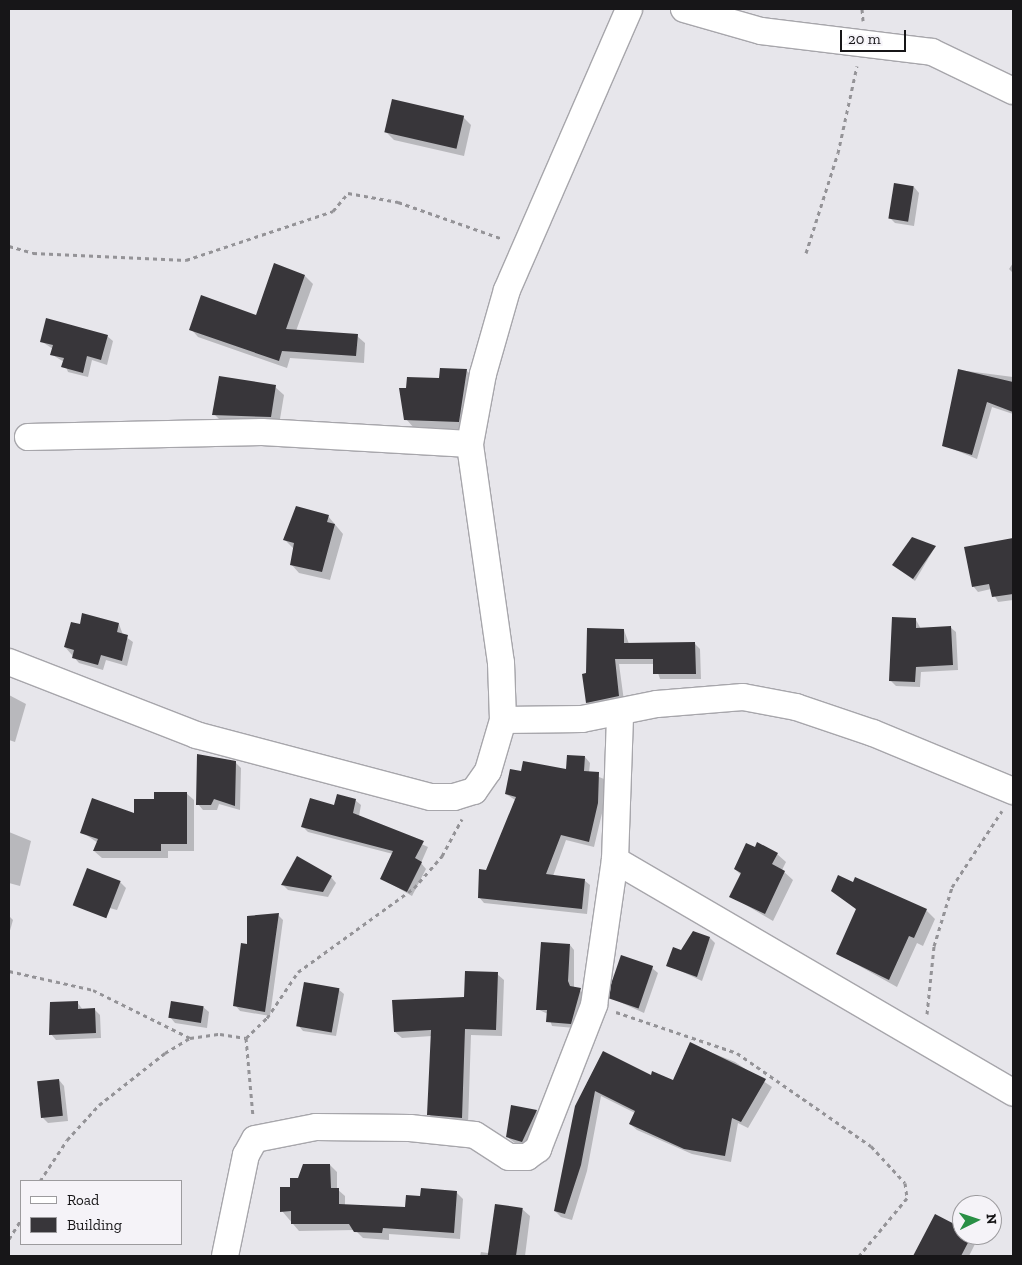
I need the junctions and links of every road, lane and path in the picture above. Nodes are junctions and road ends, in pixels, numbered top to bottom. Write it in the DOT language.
graph roads {
  1 [pos="629,9"];
  2 [pos="684,9"];
  3 [pos="863,42"];
  4 [pos="1013,91"];
  5 [pos="9,246"];
  6 [pos="526,247"];
  7 [pos="806,253"];
  8 [pos="28,437"];
  9 [pos="470,444"];
  10 [pos="9,662"];
  11 [pos="620,714"];
  12 [pos="503,720"];
  13 [pos="474,791"];
  14 [pos="1011,798"];
  15 [pos="615,860"];
  16 [pos="9,971"];
  17 [pos="594,1005"];
  18 [pos="190,1038"];
  19 [pos="246,1038"];
  20 [pos="927,1046"];
  21 [pos="1013,1093"];
  22 [pos="255,1139"];
  23 [pos="41,1180"];
  24 [pos="20,1222"];
  25 [pos="9,1239"];
  26 [pos="225,1256"];
  27 [pos="859,1256"];
  1 -- 6 [label="street"];
  2 -- 3 [label="street"];
  3 -- 4 [label="street"];
  3 -- 7 [label="path"];
  5 -- 6 [label="path"];
  6 -- 9 [label="street"];
  8 -- 9 [label="street"];
  9 -- 12 [label="street"];
  10 -- 13 [label="street"];
  11 -- 12 [label="street"];
  11 -- 14 [label="street"];
  11 -- 15 [label="street"];
  12 -- 13 [label="street"];
  13 -- 19 [label="path"];
  14 -- 20 [label="path"];
  15 -- 17 [label="street"];
  15 -- 20 [label="street"];
  16 -- 18 [label="path"];
  17 -- 22 [label="street"];
  17 -- 27 [label="path"];
  18 -- 19 [label="path"];
  18 -- 23 [label="path"];
  19 -- 22 [label="path"];
  20 -- 21 [label="street"];
  22 -- 26 [label="street"];
  24 -- 25 [label="path"];
}
